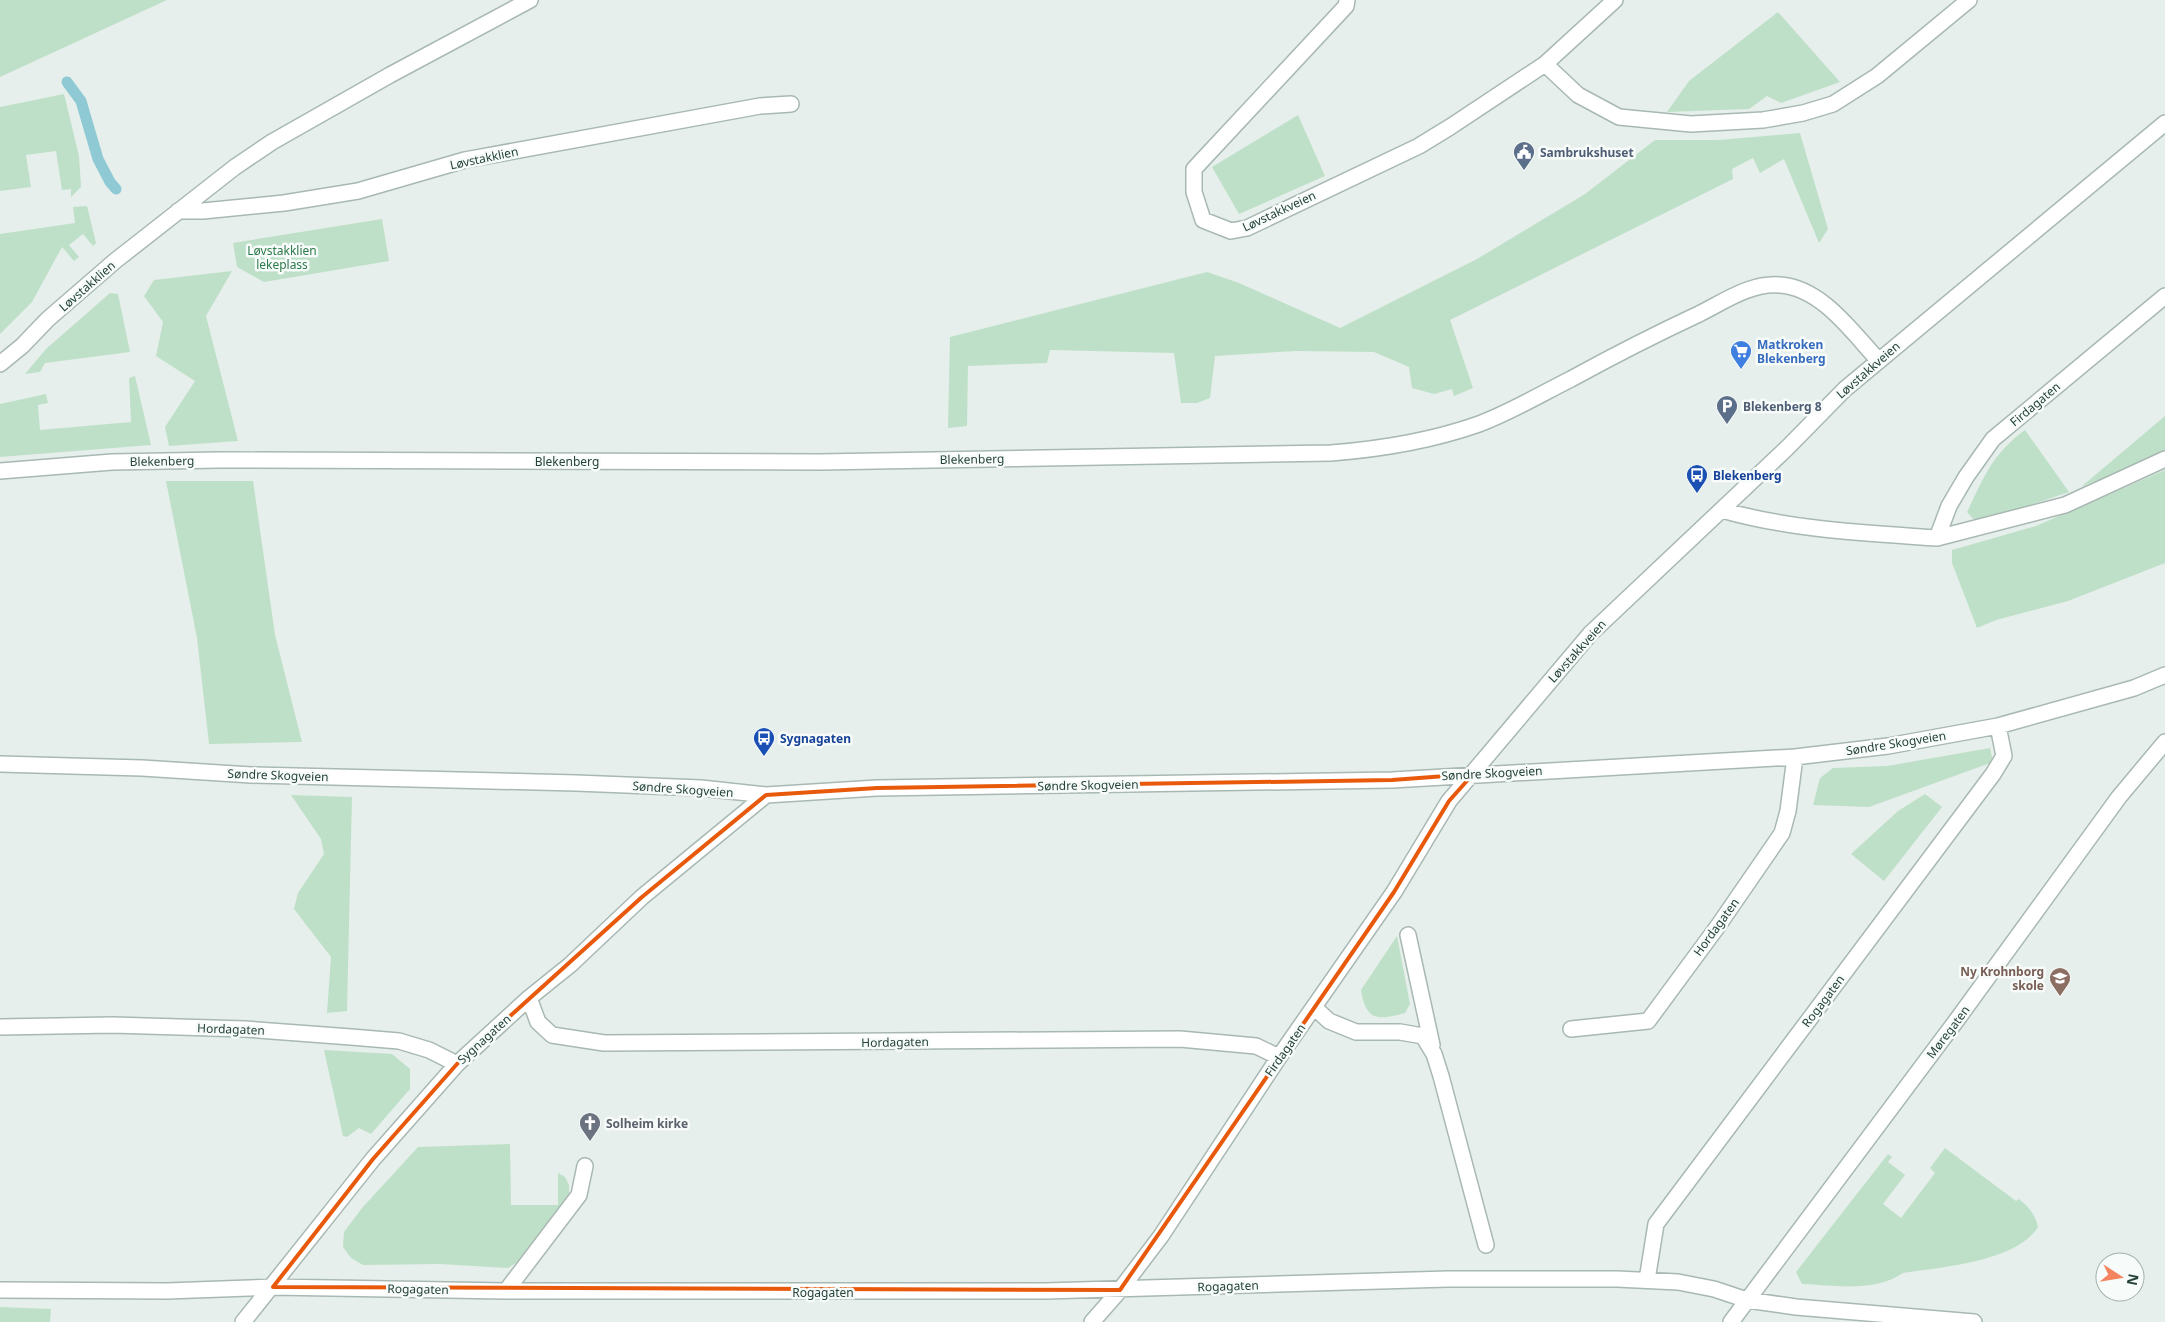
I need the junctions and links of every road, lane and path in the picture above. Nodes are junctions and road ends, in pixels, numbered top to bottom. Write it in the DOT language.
graph roads {
  1 [pos="530,0"];
  2 [pos="1347,0"];
  3 [pos="1615,0"];
  4 [pos="1969,0"];
  5 [pos="1544,64"];
  6 [pos="792,104"];
  7 [pos="2165,123"];
  8 [pos="178,211"];
  9 [pos="2165,296"];
  10 [pos="1879,361"];
  11 [pos="0,364"];
  12 [pos="2165,460"];
  13 [pos="0,471"];
  14 [pos="1722,510"];
  15 [pos="1937,538"];
  16 [pos="2165,675"];
  17 [pos="1998,726"];
  18 [pos="2165,742"];
  19 [pos="1795,757"];
  20 [pos="0,764"];
  21 [pos="1473,774"];
  22 [pos="766,794"];
  23 [pos="1408,935"];
  24 [pos="529,998"];
  25 [pos="1315,1008"];
  26 [pos="0,1027"];
  27 [pos="1571,1029"];
  28 [pos="1434,1054"];
  29 [pos="1279,1057"];
  30 [pos="457,1064"];
  31 [pos="585,1166"];
  32 [pos="1486,1245"];
  33 [pos="1647,1280"];
  34 [pos="273,1287"];
  35 [pos="0,1290"];
  36 [pos="1120,1290"];
  37 [pos="506,1291"];
  38 [pos="1747,1300"];
  39 [pos="243,1322"];
  40 [pos="1092,1322"];
  41 [pos="1731,1322"];
  42 [pos="1974,1322"];
  1 -- 8 [label="street, Løvstakklien"];
  2 -- 5 [label="street, Løvstakkveien"];
  3 -- 5 [label="street, Løvstakkveien"];
  4 -- 5 [label="street"];
  6 -- 8 [label="street, Løvstakklien"];
  7 -- 10 [label="street, Løvstakkveien"];
  8 -- 11 [label="street, Løvstakklien"];
  9 -- 15 [label="street, Firdagaten"];
  10 -- 13 [label="street, Blekenberg"];
  10 -- 14 [label="street, Løvstakkveien"];
  12 -- 15 [label="street"];
  14 -- 15 [label="street"];
  14 -- 21 [label="street, Løvstakkveien"];
  16 -- 17 [label="street, Søndre Skogveien"];
  17 -- 19 [label="street, Søndre Skogveien"];
  17 -- 33 [label="street, Rogagaten"];
  18 -- 38 [label="street, Møregaten"];
  19 -- 21 [label="street, Søndre Skogveien"];
  19 -- 27 [label="street, Hordagaten"];
  20 -- 22 [label="street, Søndre Skogveien"];
  21 -- 22 [label="street, Søndre Skogveien"];
  21 -- 25 [label="street, Firdagaten"];
  22 -- 24 [label="street, Sygnagaten"];
  23 -- 28 [label="street"];
  24 -- 29 [label="street, Hordagaten"];
  24 -- 30 [label="street, Sygnagaten"];
  25 -- 28 [label="street"];
  25 -- 29 [label="street, Firdagaten"];
  26 -- 30 [label="street, Hordagaten"];
  28 -- 32 [label="street"];
  29 -- 36 [label="street, Firdagaten"];
  30 -- 34 [label="street, Sygnagaten"];
  31 -- 37 [label="street"];
  33 -- 36 [label="street, Rogagaten"];
  33 -- 38 [label="street, Rogagaten"];
  34 -- 35 [label="street, Rogagaten"];
  34 -- 37 [label="street, Rogagaten"];
  34 -- 39 [label="street, Sygnagaten"];
  36 -- 37 [label="street, Rogagaten"];
  36 -- 40 [label="street, Firdagaten"];
  38 -- 41 [label="street, Møregaten"];
  38 -- 42 [label="street, Rogagaten"];
}
